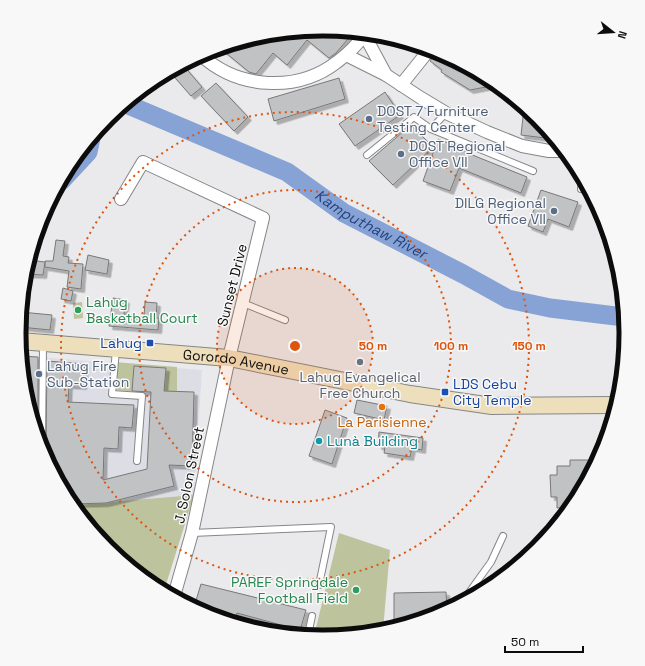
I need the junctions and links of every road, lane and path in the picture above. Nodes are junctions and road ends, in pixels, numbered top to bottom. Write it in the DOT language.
graph roads {
  1 [pos="360,39"];
  2 [pos="367,40"];
  3 [pos="346,55"];
  4 [pos="425,55"];
  5 [pos="207,60"];
  6 [pos="386,75"];
  7 [pos="401,85"];
  8 [pos="446,113"];
  9 [pos="431,129"];
  10 [pos="556,151"];
  11 [pos="367,155"];
  12 [pos="533,171"];
  13 [pos="121,199"];
  14 [pos="243,303"];
  15 [pos="285,320"];
  16 [pos="26,342"];
  17 [pos="43,343"];
  18 [pos="116,349"];
  19 [pos="229,358"];
  20 [pos="610,405"];
  21 [pos="42,428"];
  22 [pos="137,461"];
  23 [pos="192,533"];
  24 [pos="503,536"];
  25 [pos="319,585"];
  26 [pos="471,590"];
  27 [pos="175,591"];
  28 [pos="312,616"];
  29 [pos="309,629"];
  1 -- 3 [label="street"];
  2 -- 6 [label="street"];
  3 -- 5 [label="street"];
  3 -- 6 [label="street"];
  4 -- 7 [label="street"];
  6 -- 7 [label="street"];
  7 -- 8 [label="street"];
  8 -- 9 [label="lane"];
  8 -- 10 [label="street"];
  9 -- 11 [label="lane"];
  9 -- 12 [label="lane"];
  13 -- 14 [label="street, Sunset Drive"];
  14 -- 15 [label="lane"];
  14 -- 19 [label="street, Sunset Drive"];
  16 -- 17 [label="main road, Gorordo Avenue"];
  17 -- 18 [label="main road, Gorordo Avenue"];
  17 -- 21 [label="lane"];
  18 -- 19 [label="main road, Gorordo Avenue"];
  18 -- 22 [label="lane"];
  19 -- 20 [label="main road, Gorordo Avenue"];
  19 -- 23 [label="street, J. Solon Street"];
  23 -- 25 [label="lane"];
  23 -- 27 [label="street, J. Solon Street"];
  24 -- 26 [label="lane"];
  28 -- 29 [label="lane"];
}
